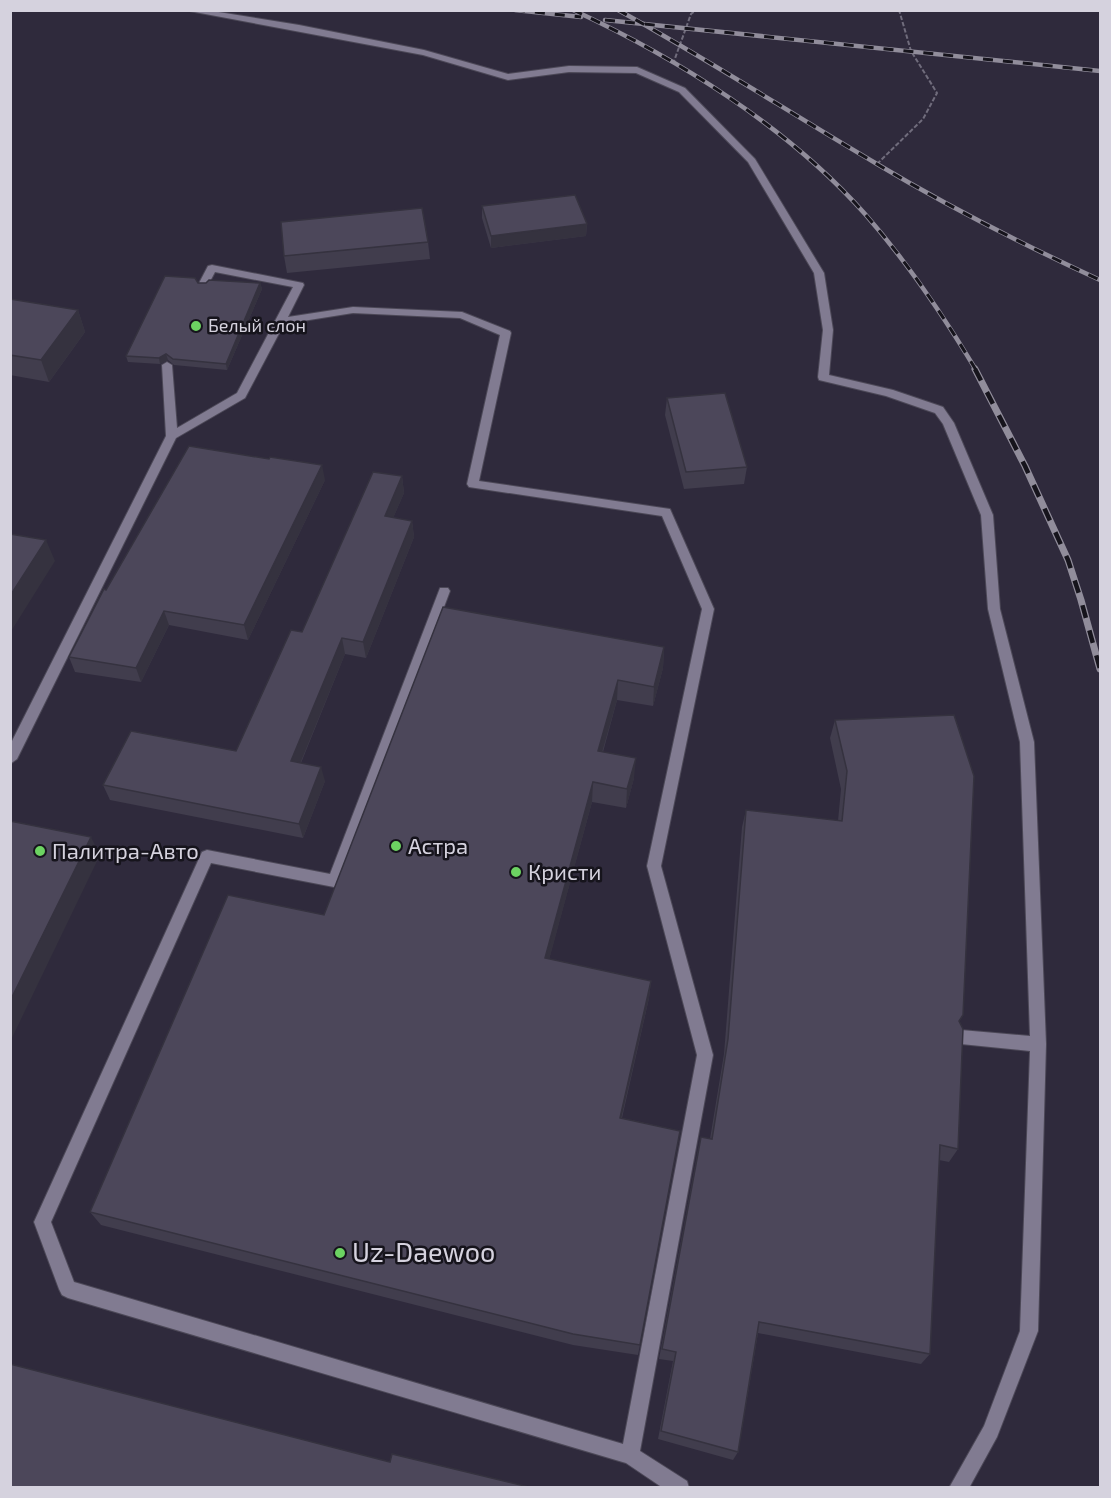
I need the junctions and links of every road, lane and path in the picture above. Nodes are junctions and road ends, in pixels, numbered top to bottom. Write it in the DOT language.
graph roads {
  1 [pos="188,10"];
  2 [pos="696,10"];
  3 [pos="899,10"];
  4 [pos="682,90"];
  5 [pos="877,164"];
  6 [pos="203,285"];
  7 [pos="280,321"];
  8 [pos="167,365"];
  9 [pos="172,436"];
  10 [pos="444,591"];
  11 [pos="10,759"];
  12 [pos="961,1037"];
  13 [pos="1038,1044"];
  14 [pos="630,1455"];
  15 [pos="680,1488"];
  16 [pos="958,1488"];
  1 -- 4 [label="lane"];
  2 -- 4 [label="path"];
  3 -- 5 [label="path"];
  4 -- 13 [label="lane"];
  6 -- 7 [label="lane"];
  7 -- 9 [label="lane"];
  7 -- 14 [label="lane"];
  8 -- 9 [label="lane"];
  9 -- 11 [label="lane"];
  10 -- 14 [label="lane"];
  12 -- 13 [label="lane"];
  13 -- 16 [label="lane"];
  14 -- 15 [label="lane"];
}
